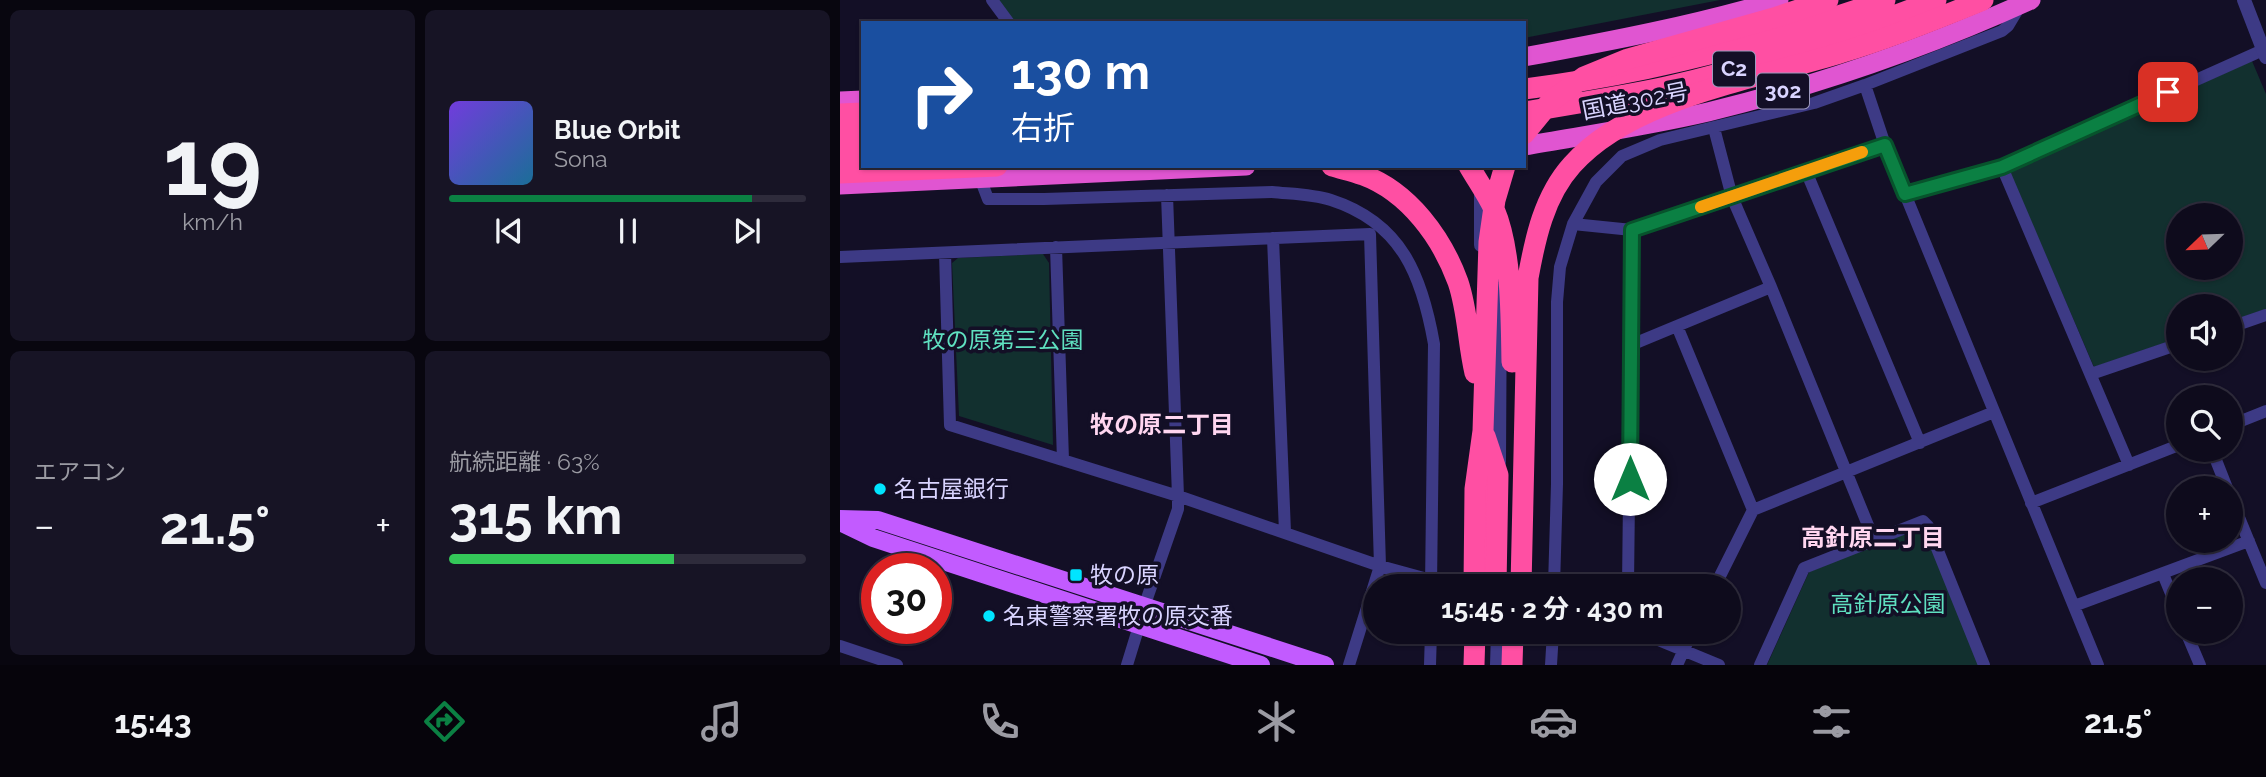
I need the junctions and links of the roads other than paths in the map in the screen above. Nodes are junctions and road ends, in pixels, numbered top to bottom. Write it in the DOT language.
graph roads {
  1 [pos="992,0"];
  2 [pos="1779,0"];
  3 [pos="1828,0"];
  4 [pos="1885,0"];
  5 [pos="1936,0"];
  6 [pos="1983,0"];
  7 [pos="2244,0"];
  8 [pos="2026,2"];
  9 [pos="1008,21"];
  10 [pos="2265,53"];
  11 [pos="1526,57"];
  12 [pos="1865,85"];
  13 [pos="1526,89"];
  14 [pos="861,100"];
  15 [pos="840,101"];
  16 [pos="1526,112"];
  17 [pos="861,113"];
  18 [pos="840,114"];
  19 [pos="1714,128"];
  20 [pos="861,132"];
  21 [pos="1526,132"];
  22 [pos="840,133"];
  23 [pos="1885,145"];
  24 [pos="1526,146"];
  25 [pos="840,152"];
  26 [pos="861,152"];
  27 [pos="2002,167"];
  28 [pos="1160,168"];
  29 [pos="1339,168"];
  30 [pos="1470,168"];
  31 [pos="1480,168"];
  32 [pos="1503,168"];
  33 [pos="1503,168"];
  34 [pos="989,172"];
  35 [pos="1806,172"];
  36 [pos="840,173"];
  37 [pos="840,185"];
  38 [pos="1905,194"];
  39 [pos="1167,195"];
  40 [pos="1732,197"];
  41 [pos="1573,224"];
  42 [pos="1375,230"];
  43 [pos="1632,230"];
  44 [pos="1273,238"];
  45 [pos="1169,243"];
  46 [pos="1056,247"];
  47 [pos="945,253"];
  48 [pos="840,257"];
  49 [pos="1771,287"];
  50 [pos="2266,315"];
  51 [pos="2243,323"];
  52 [pos="1676,326"];
  53 [pos="1631,345"];
  54 [pos="2166,348"];
  55 [pos="2091,374"];
  56 [pos="1483,406"];
  57 [pos="2266,411"];
  58 [pos="1994,412"];
  59 [pos="2243,420"];
  60 [pos="1483,430"];
  61 [pos="1920,443"];
  62 [pos="2166,450"];
  63 [pos="1063,460"];
  64 [pos="2129,465"];
  65 [pos="1846,472"];
  66 [pos="1178,496"];
  67 [pos="2031,503"];
  68 [pos="1753,510"];
  69 [pos="840,520"];
  70 [pos="2243,527"];
  71 [pos="1285,531"];
  72 [pos="1874,540"];
  73 [pos="2249,541"];
  74 [pos="1380,566"];
  75 [pos="1404,574"];
  76 [pos="1431,574"];
  77 [pos="1466,574"];
  78 [pos="1474,574"];
  79 [pos="1483,574"];
  80 [pos="1483,574"];
  81 [pos="1497,574"];
  82 [pos="1497,574"];
  83 [pos="1513,574"];
  84 [pos="1521,574"];
  85 [pos="1554,574"];
  86 [pos="1628,574"];
  87 [pos="1721,574"];
  88 [pos="2163,575"];
  89 [pos="2166,582"];
  90 [pos="2266,583"];
  91 [pos="2074,606"];
  92 [pos="1144,607"];
  93 [pos="1139,626"];
  94 [pos="1431,644"];
  95 [pos="1475,644"];
  96 [pos="1478,644"];
  97 [pos="1505,644"];
  98 [pos="1510,644"];
  99 [pos="1552,644"];
  100 [pos="1670,644"];
  101 [pos="1686,644"];
  102 [pos="2191,644"];
  103 [pos="840,646"];
  104 [pos="1683,649"];
  105 [pos="897,665"];
  106 [pos="1127,665"];
  107 [pos="1261,665"];
  108 [pos="1325,665"];
  109 [pos="1349,665"];
  110 [pos="1430,665"];
  111 [pos="1474,665"];
  112 [pos="1481,665"];
  113 [pos="1497,665"];
  114 [pos="1512,665"];
  115 [pos="1551,665"];
  116 [pos="1677,665"];
  117 [pos="1719,665"];
  118 [pos="1760,665"];
  119 [pos="1983,665"];
  120 [pos="2098,665"];
  121 [pos="2200,665"];
  1 -- 9 [label="street"];
  2 -- 11 [label="highway"];
  3 -- 21 [label="highway, bridge"];
  4 -- 13 [label="highway, C2"];
  5 -- 16 [label="highway, C2"];
  6 -- 84 [label="highway, bridge"];
  7 -- 10 [label="street"];
  8 -- 12 [label="street"];
  8 -- 24 [label="highway, 国道302号 / 302"];
  10 -- 27 [label="street"];
  12 -- 19 [label="street"];
  12 -- 23 [label="street"];
  14 -- 15 [label="highway"];
  17 -- 18 [label="highway"];
  19 -- 40 [label="street"];
  19 -- 41 [label="street"];
  20 -- 22 [label="highway"];
  23 -- 35 [label="street"];
  23 -- 38 [label="street"];
  25 -- 26 [label="highway"];
  27 -- 38 [label="street"];
  27 -- 55 [label="street"];
  28 -- 34 [label="highway"];
  29 -- 56 [label="highway, bridge"];
  30 -- 83 [label="highway, bridge"];
  31 -- 79 [label="street"];
  32 -- 56 [label="highway, bridge"];
  33 -- 81 [label="street"];
  34 -- 36 [label="highway"];
  34 -- 37 [label="highway"];
  34 -- 39 [label="street"];
  35 -- 40 [label="street"];
  35 -- 61 [label="street"];
  38 -- 58 [label="street"];
  39 -- 42 [label="street"];
  39 -- 45 [label="street"];
  40 -- 43 [label="street"];
  40 -- 49 [label="street"];
  41 -- 43 [label="street"];
  41 -- 85 [label="street"];
  42 -- 44 [label="street"];
  42 -- 74 [label="street"];
  42 -- 76 [label="street"];
  43 -- 53 [label="street"];
  44 -- 45 [label="street"];
  44 -- 71 [label="street"];
  45 -- 46 [label="street"];
  45 -- 66 [label="street"];
  46 -- 47 [label="street"];
  46 -- 63 [label="street"];
  47 -- 48 [label="street"];
  47 -- 63 [label="street"];
  49 -- 52 [label="street"];
  49 -- 65 [label="street"];
  50 -- 51 [label="street"];
  52 -- 53 [label="street"];
  52 -- 68 [label="street"];
  53 -- 86 [label="street"];
  54 -- 55 [label="street"];
  55 -- 64 [label="street"];
  56 -- 60 [label="highway, bridge"];
  57 -- 59 [label="street"];
  58 -- 61 [label="street"];
  58 -- 67 [label="street"];
  60 -- 77 [label="highway, bridge"];
  60 -- 78 [label="highway, bridge"];
  60 -- 80 [label="highway, bridge"];
  60 -- 82 [label="highway, bridge"];
  61 -- 65 [label="street"];
  62 -- 64 [label="street"];
  63 -- 66 [label="street"];
  64 -- 67 [label="street"];
  65 -- 68 [label="street"];
  65 -- 72 [label="street"];
  66 -- 71 [label="street"];
  66 -- 92 [label="street"];
  67 -- 91 [label="street"];
  68 -- 87 [label="street"];
  69 -- 92 [label="main road"];
  69 -- 93 [label="main road"];
  70 -- 73 [label="street"];
  71 -- 74 [label="street"];
  72 -- 118 [label="street"];
  72 -- 119 [label="street"];
  73 -- 88 [label="street"];
  73 -- 90 [label="street"];
  74 -- 75 [label="street"];
  74 -- 109 [label="street"];
  88 -- 89 [label="street"];
  88 -- 91 [label="street"];
  91 -- 120 [label="street"];
  92 -- 108 [label="main road"];
  93 -- 106 [label="street"];
  93 -- 107 [label="main road"];
  94 -- 110 [label="street"];
  95 -- 111 [label="highway"];
  96 -- 112 [label="street"];
  97 -- 113 [label="street"];
  98 -- 114 [label="highway"];
  99 -- 115 [label="street"];
  100 -- 104 [label="street"];
  101 -- 104 [label="street"];
  102 -- 121 [label="street"];
  103 -- 105 [label="street"];
  104 -- 116 [label="street"];
  104 -- 117 [label="street"];
}
